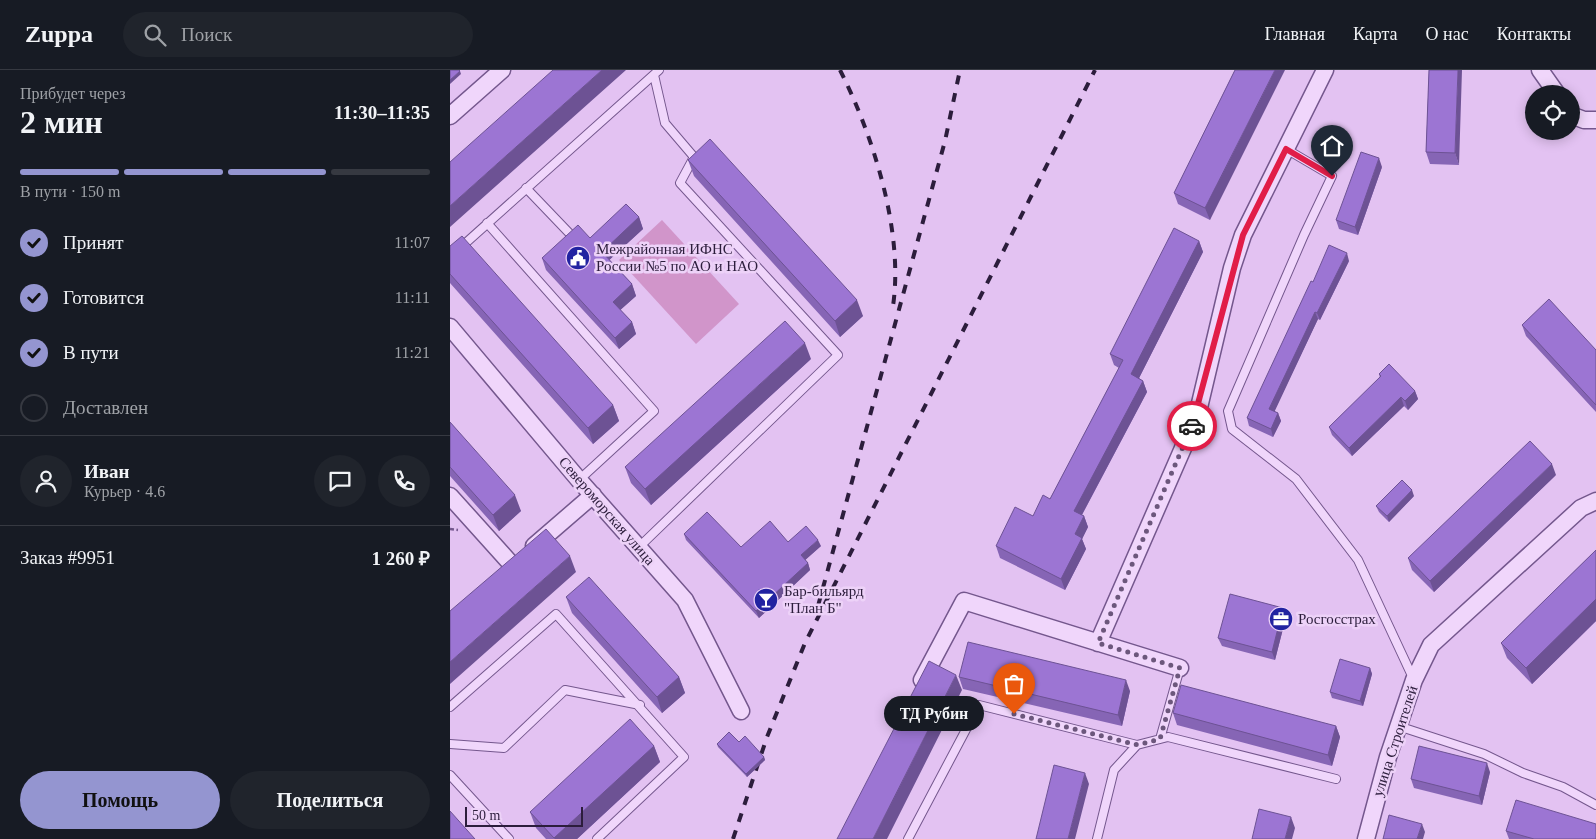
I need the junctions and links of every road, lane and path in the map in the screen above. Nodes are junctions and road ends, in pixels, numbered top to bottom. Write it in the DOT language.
graph roads {
  1 [pos="502,70"];
  2 [pos="1325,70"];
  3 [pos="1540,70"];
  4 [pos="656,72"];
  5 [pos="1551,85"];
  6 [pos="450,116"];
  7 [pos="1580,118"];
  8 [pos="1596,120"];
  9 [pos="1286,149"];
  10 [pos="526,188"];
  11 [pos="487,223"];
  12 [pos="571,234"];
  13 [pos="450,257"];
  14 [pos="450,327"];
  15 [pos="579,480"];
  16 [pos="593,495"];
  17 [pos="450,496"];
  18 [pos="1596,502"];
  19 [pos="638,548"];
  20 [pos="512,565"];
  21 [pos="498,578"];
  22 [pos="1098,643"];
  23 [pos="1180,668"];
  24 [pos="1414,680"];
  25 [pos="912,698"];
  26 [pos="640,705"];
  27 [pos="450,707"];
  28 [pos="741,711"];
  29 [pos="1398,726"];
  30 [pos="1160,739"];
  31 [pos="450,744"];
  32 [pos="1138,745"];
  33 [pos="452,779"];
  34 [pos="1336,780"];
  35 [pos="1596,805"];
  36 [pos="509,839"];
  37 [pos="597,839"];
  38 [pos="908,839"];
  39 [pos="1097,839"];
  40 [pos="1366,839"];
  1 -- 6 [label="street"];
  2 -- 9 [label="street"];
  3 -- 5 [label="street"];
  4 -- 10 [label="lane"];
  4 -- 19 [label="lane"];
  7 -- 8 [label="street"];
  9 -- 22 [label="street"];
  9 -- 24 [label="lane"];
  10 -- 11 [label="lane"];
  10 -- 12 [label="lane"];
  11 -- 13 [label="lane"];
  11 -- 15 [label="lane"];
  14 -- 15 [label="street, Североморская улица"];
  15 -- 16 [label="street, Североморская улица"];
  16 -- 19 [label="street, Североморская улица"];
  16 -- 20 [label="street"];
  17 -- 20 [label="street"];
  18 -- 24 [label="street, улица Строителей"];
  19 -- 28 [label="street, Североморская улица"];
  20 -- 21 [label="street"];
  22 -- 23 [label="street"];
  22 -- 25 [label="street"];
  23 -- 30 [label="lane"];
  24 -- 29 [label="street, улица Строителей"];
  26 -- 27 [label="lane"];
  26 -- 31 [label="lane"];
  26 -- 37 [label="lane"];
  29 -- 35 [label="lane"];
  29 -- 40 [label="street, улица Строителей"];
  30 -- 32 [label="lane"];
  30 -- 34 [label="lane"];
  32 -- 38 [label="lane"];
  32 -- 39 [label="lane"];
  33 -- 36 [label="lane"];
}
